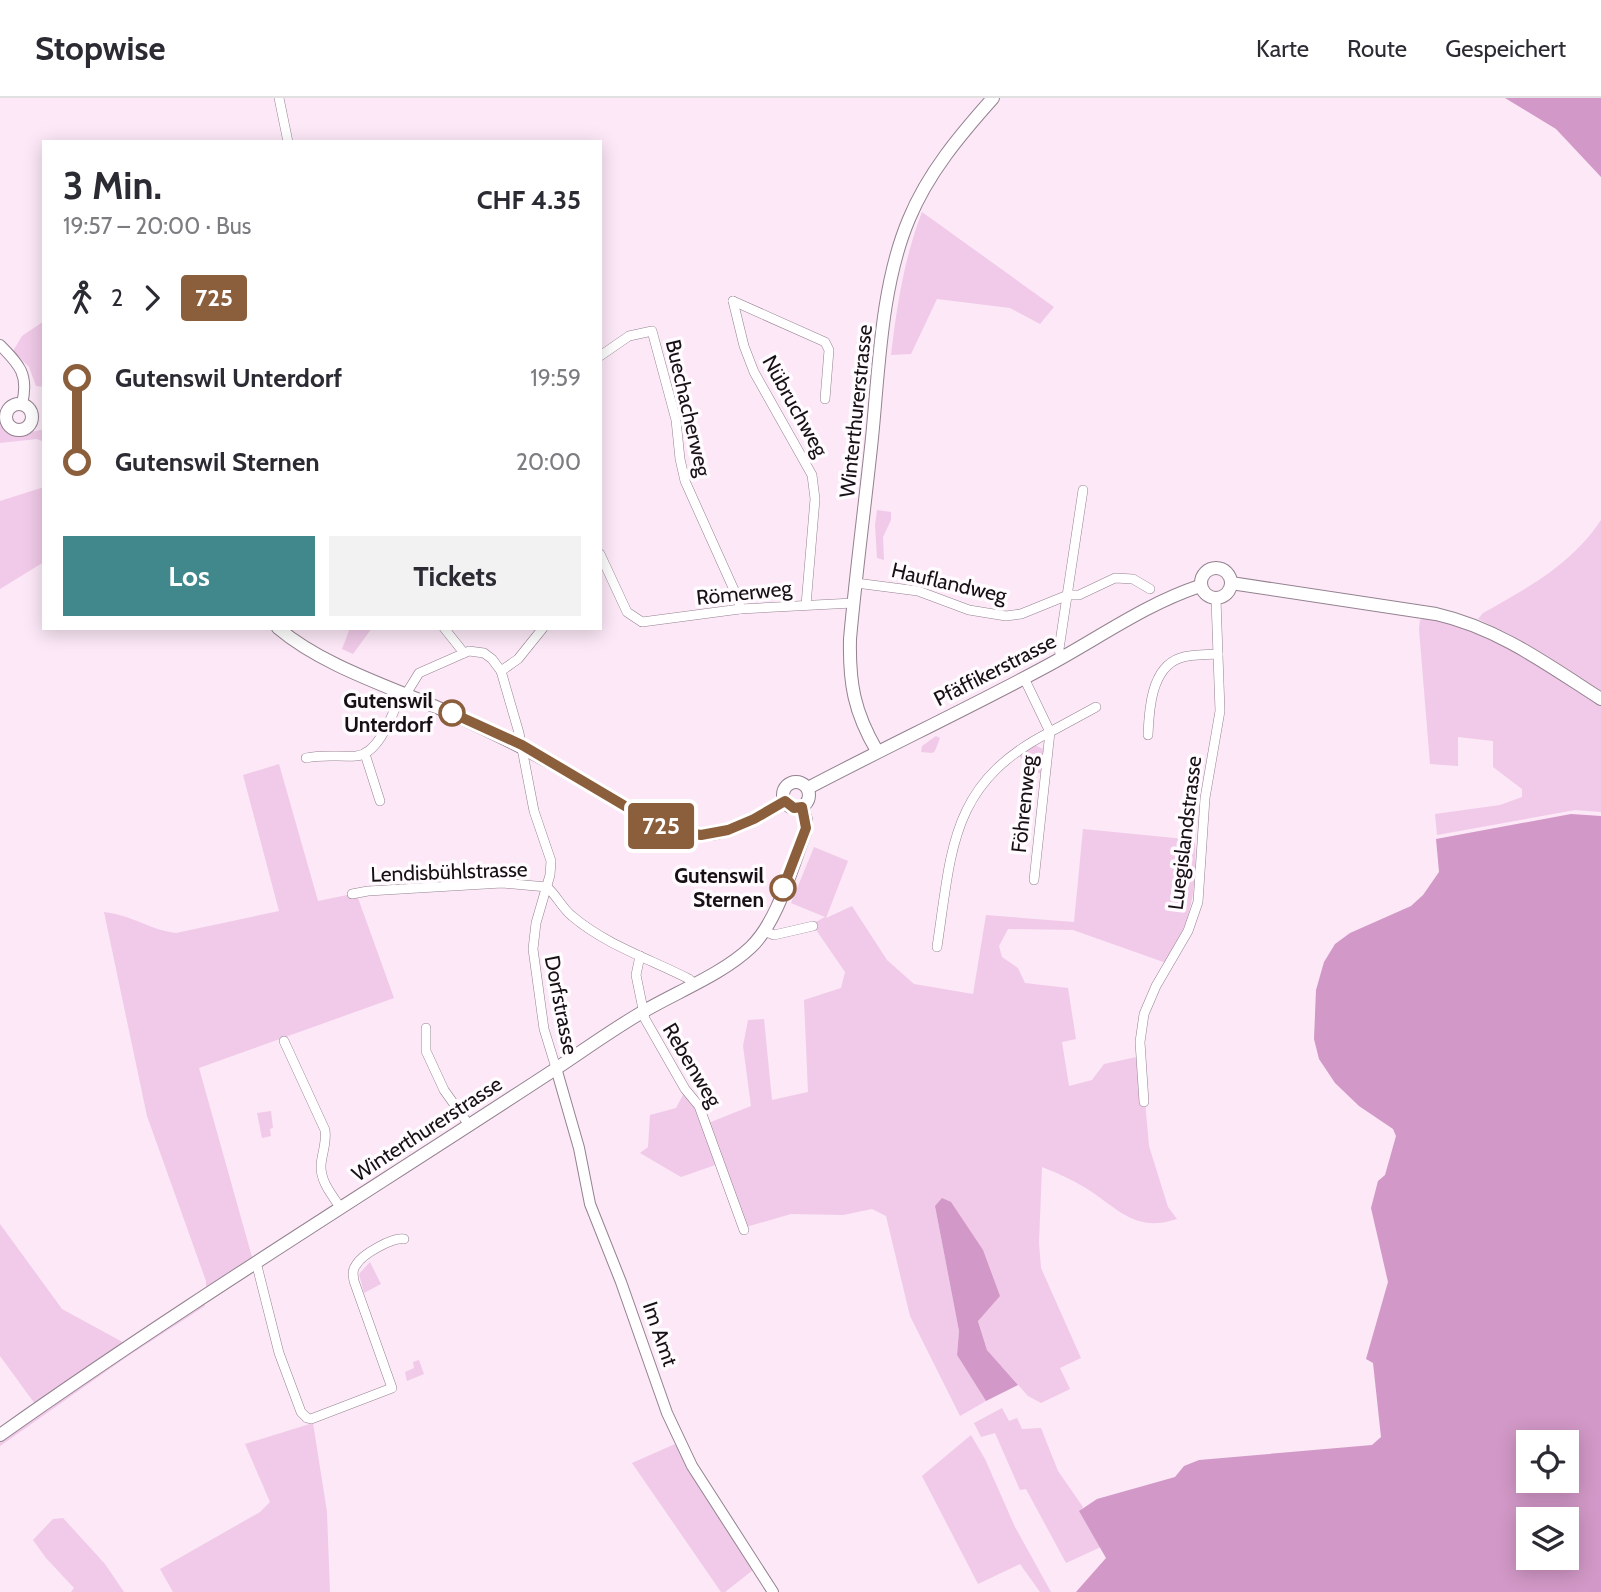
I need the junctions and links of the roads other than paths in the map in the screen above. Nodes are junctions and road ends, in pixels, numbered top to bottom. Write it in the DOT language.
graph roads {
  1 [pos="279,98"];
  2 [pos="993,98"];
  3 [pos="288,140"];
  4 [pos="0,345"];
  5 [pos="602,355"];
  6 [pos="825,399"];
  7 [pos="22,404"];
  8 [pos="3,414"];
  9 [pos="38,421"];
  10 [pos="1083,490"];
  11 [pos="602,558"];
  12 [pos="856,583"];
  13 [pos="1231,583"];
  14 [pos="1200,586"];
  15 [pos="1150,589"];
  16 [pos="1068,595"];
  17 [pos="1216,599"];
  18 [pos="853,603"];
  19 [pos="806,605"];
  20 [pos="740,609"];
  21 [pos="281,630"];
  22 [pos="446,630"];
  23 [pos="541,630"];
  24 [pos="464,653"];
  25 [pos="1218,654"];
  26 [pos="1062,658"];
  27 [pos="501,671"];
  28 [pos="1024,678"];
  29 [pos="404,693"];
  30 [pos="1601,699"];
  31 [pos="1096,707"];
  32 [pos="1050,732"];
  33 [pos="1148,735"];
  34 [pos="522,745"];
  35 [pos="877,751"];
  36 [pos="365,754"];
  37 [pos="306,758"];
  38 [pos="808,788"];
  39 [pos="380,801"];
  40 [pos="785,801"];
  41 [pos="802,807"];
  42 [pos="1034,880"];
  43 [pos="547,887"];
  44 [pos="352,894"];
  45 [pos="813,926"];
  46 [pos="764,931"];
  47 [pos="937,947"];
  48 [pos="640,956"];
  49 [pos="688,980"];
  50 [pos="643,1008"];
  51 [pos="426,1028"];
  52 [pos="284,1041"];
  53 [pos="556,1069"];
  54 [pos="1144,1102"];
  55 [pos="468,1125"];
  56 [pos="340,1207"];
  57 [pos="744,1230"];
  58 [pos="404,1239"];
  59 [pos="256,1262"];
  60 [pos="0,1435"];
  61 [pos="774,1592"];
  1 -- 3 [label="street"];
  2 -- 12 [label="main road, Winterthurerstrasse"];
  4 -- 7 [label="street"];
  5 -- 20 [label="street, Buechacherweg"];
  6 -- 19 [label="street, Nübruchweg"];
  7 -- 8 [label="main road"];
  7 -- 9 [label="main road"];
  8 -- 9 [label="main road"];
  10 -- 16 [label="street"];
  11 -- 20 [label="street, Römerweg"];
  12 -- 16 [label="street, Hauflandweg"];
  12 -- 18 [label="main road, Winterthurerstrasse"];
  13 -- 14 [label="main road, Pfäffikerstrasse"];
  13 -- 17 [label="main road"];
  13 -- 30 [label="main road, Pfäffikerstrasse"];
  14 -- 17 [label="main road"];
  14 -- 26 [label="main road, Pfäffikerstrasse"];
  15 -- 16 [label="street, Hauflandweg"];
  16 -- 26 [label="street"];
  17 -- 25 [label="street, Luegislandstrasse"];
  18 -- 19 [label="street, Römerweg"];
  18 -- 35 [label="main road, Winterthurerstrasse"];
  19 -- 20 [label="street, Römerweg"];
  21 -- 29 [label="main road"];
  22 -- 24 [label="street"];
  23 -- 27 [label="street"];
  24 -- 27 [label="street"];
  24 -- 29 [label="street"];
  25 -- 33 [label="street"];
  25 -- 54 [label="street, Luegislandstrasse"];
  26 -- 28 [label="main road, Pfäffikerstrasse"];
  27 -- 34 [label="street, Dorfstrasse"];
  28 -- 32 [label="street"];
  28 -- 35 [label="main road, Pfäffikerstrasse"];
  29 -- 34 [label="main road"];
  29 -- 36 [label="street"];
  31 -- 32 [label="street"];
  32 -- 42 [label="street, Föhrenweg"];
  32 -- 47 [label="street"];
  34 -- 40 [label="main road"];
  34 -- 43 [label="street, Dorfstrasse"];
  35 -- 38 [label="main road, Pfäffikerstrasse"];
  36 -- 37 [label="street"];
  36 -- 39 [label="street"];
  38 -- 40 [label="main road"];
  38 -- 41 [label="main road"];
  40 -- 41 [label="main road"];
  41 -- 46 [label="main road, Winterthurerstrasse"];
  43 -- 44 [label="street, Lendisbühlstrasse"];
  43 -- 48 [label="street"];
  43 -- 53 [label="street, Dorfstrasse"];
  45 -- 46 [label="street"];
  46 -- 49 [label="main road, Winterthurerstrasse"];
  48 -- 49 [label="street"];
  48 -- 50 [label="street, Rebenweg"];
  49 -- 50 [label="main road, Winterthurerstrasse"];
  50 -- 53 [label="main road, Winterthurerstrasse"];
  50 -- 57 [label="street, Rebenweg"];
  51 -- 55 [label="street"];
  52 -- 56 [label="street"];
  53 -- 55 [label="main road, Winterthurerstrasse"];
  53 -- 61 [label="street, Im Amt"];
  55 -- 56 [label="main road, Winterthurerstrasse"];
  56 -- 59 [label="main road, Winterthurerstrasse"];
  58 -- 59 [label="street"];
  59 -- 60 [label="main road, Winterthurerstrasse"];
}
